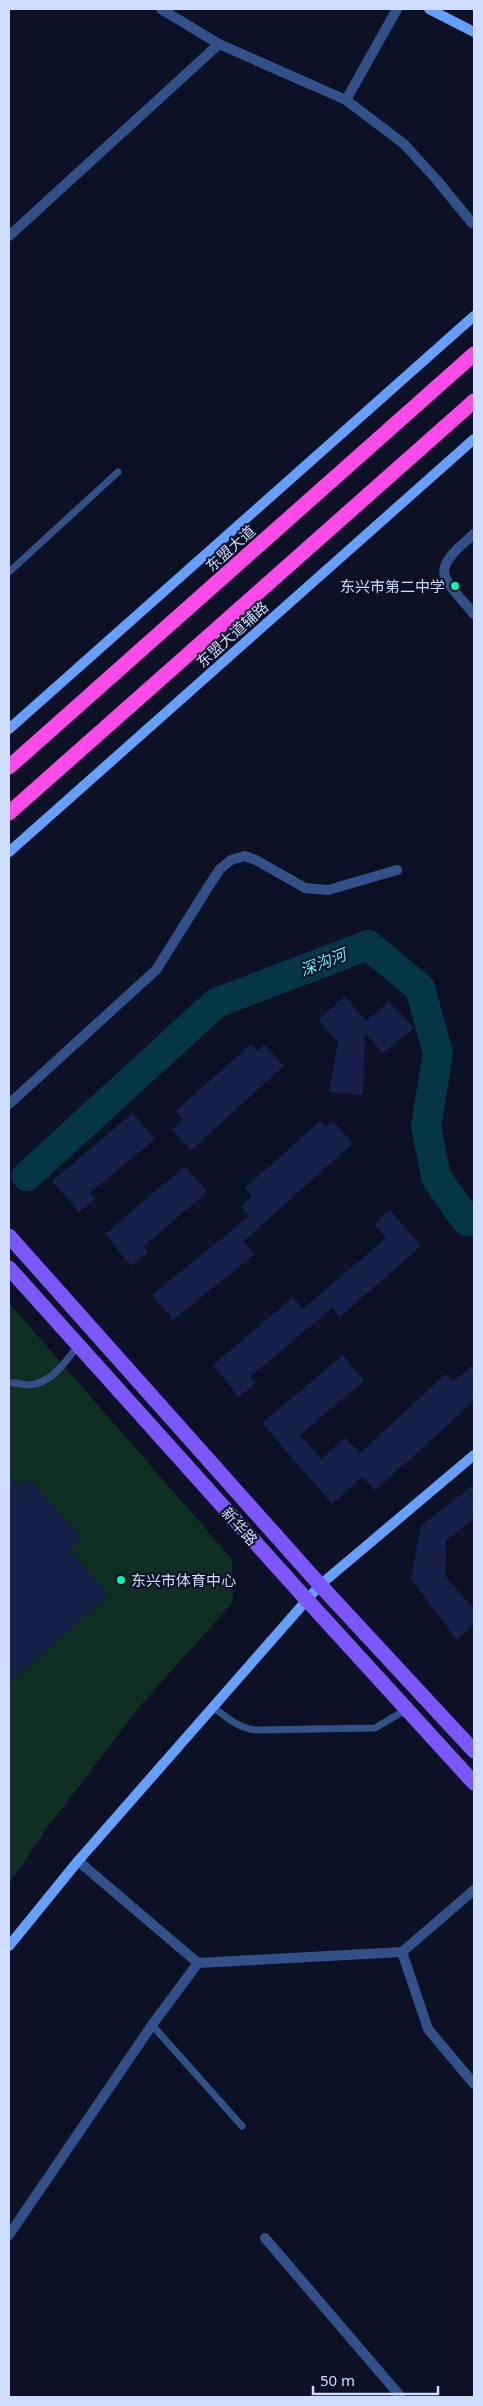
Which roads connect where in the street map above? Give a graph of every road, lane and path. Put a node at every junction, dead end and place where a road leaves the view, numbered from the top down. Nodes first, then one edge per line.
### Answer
1 (161, 9) edge
2 (397, 9) edge
3 (429, 9) edge
4 (474, 32) edge
5 (219, 44) junction
6 (346, 100) junction
7 (472, 223) dead end
8 (9, 236) edge
9 (474, 316) edge
10 (474, 354) edge
11 (474, 401) edge
12 (474, 439) edge
13 (118, 472) dead end
14 (474, 534) edge
15 (9, 572) edge
16 (474, 614) edge
17 (9, 728) edge
18 (9, 767) edge
19 (9, 813) edge
20 (9, 852) edge
21 (397, 870) dead end
22 (9, 1104) edge
23 (9, 1236) edge
24 (9, 1268) edge
25 (78, 1346) junction
26 (9, 1383) edge
27 (474, 1456) edge
28 (320, 1585) junction
29 (306, 1600) junction
30 (212, 1706) junction
31 (407, 1709) junction
32 (474, 1751) edge
33 (474, 1783) edge
34 (78, 1861) junction
35 (474, 1890) edge
36 (9, 1946) edge
37 (402, 1952) junction
38 (198, 1963) junction
39 (152, 2025) junction
40 (474, 2084) edge
41 (242, 2126) dead end
42 (9, 2235) edge
43 (266, 2238) dead end
44 (401, 2397) edge

1 - 5 street
2 - 6 street
3 - 4 street
5 - 6 street
5 - 8 street
6 - 7 street
9 - 17 street
10 - 18 highway, 东盟大道
11 - 19 highway
12 - 20 street, 东盟大道辅路
13 - 15 lane
14 - 16 street
21 - 22 street
23 - 28 main road, 新华路
24 - 25 main road, 新华路
25 - 26 lane
25 - 29 main road, 新华路
27 - 28 street
28 - 29 street
28 - 32 main road, 新华路
29 - 30 street
29 - 31 main road, 新华路
30 - 31 lane
30 - 34 street
31 - 33 main road, 新华路
34 - 36 street
34 - 38 street
35 - 37 street
37 - 38 street
37 - 40 street
38 - 39 street
39 - 41 lane
39 - 42 street
43 - 44 street

